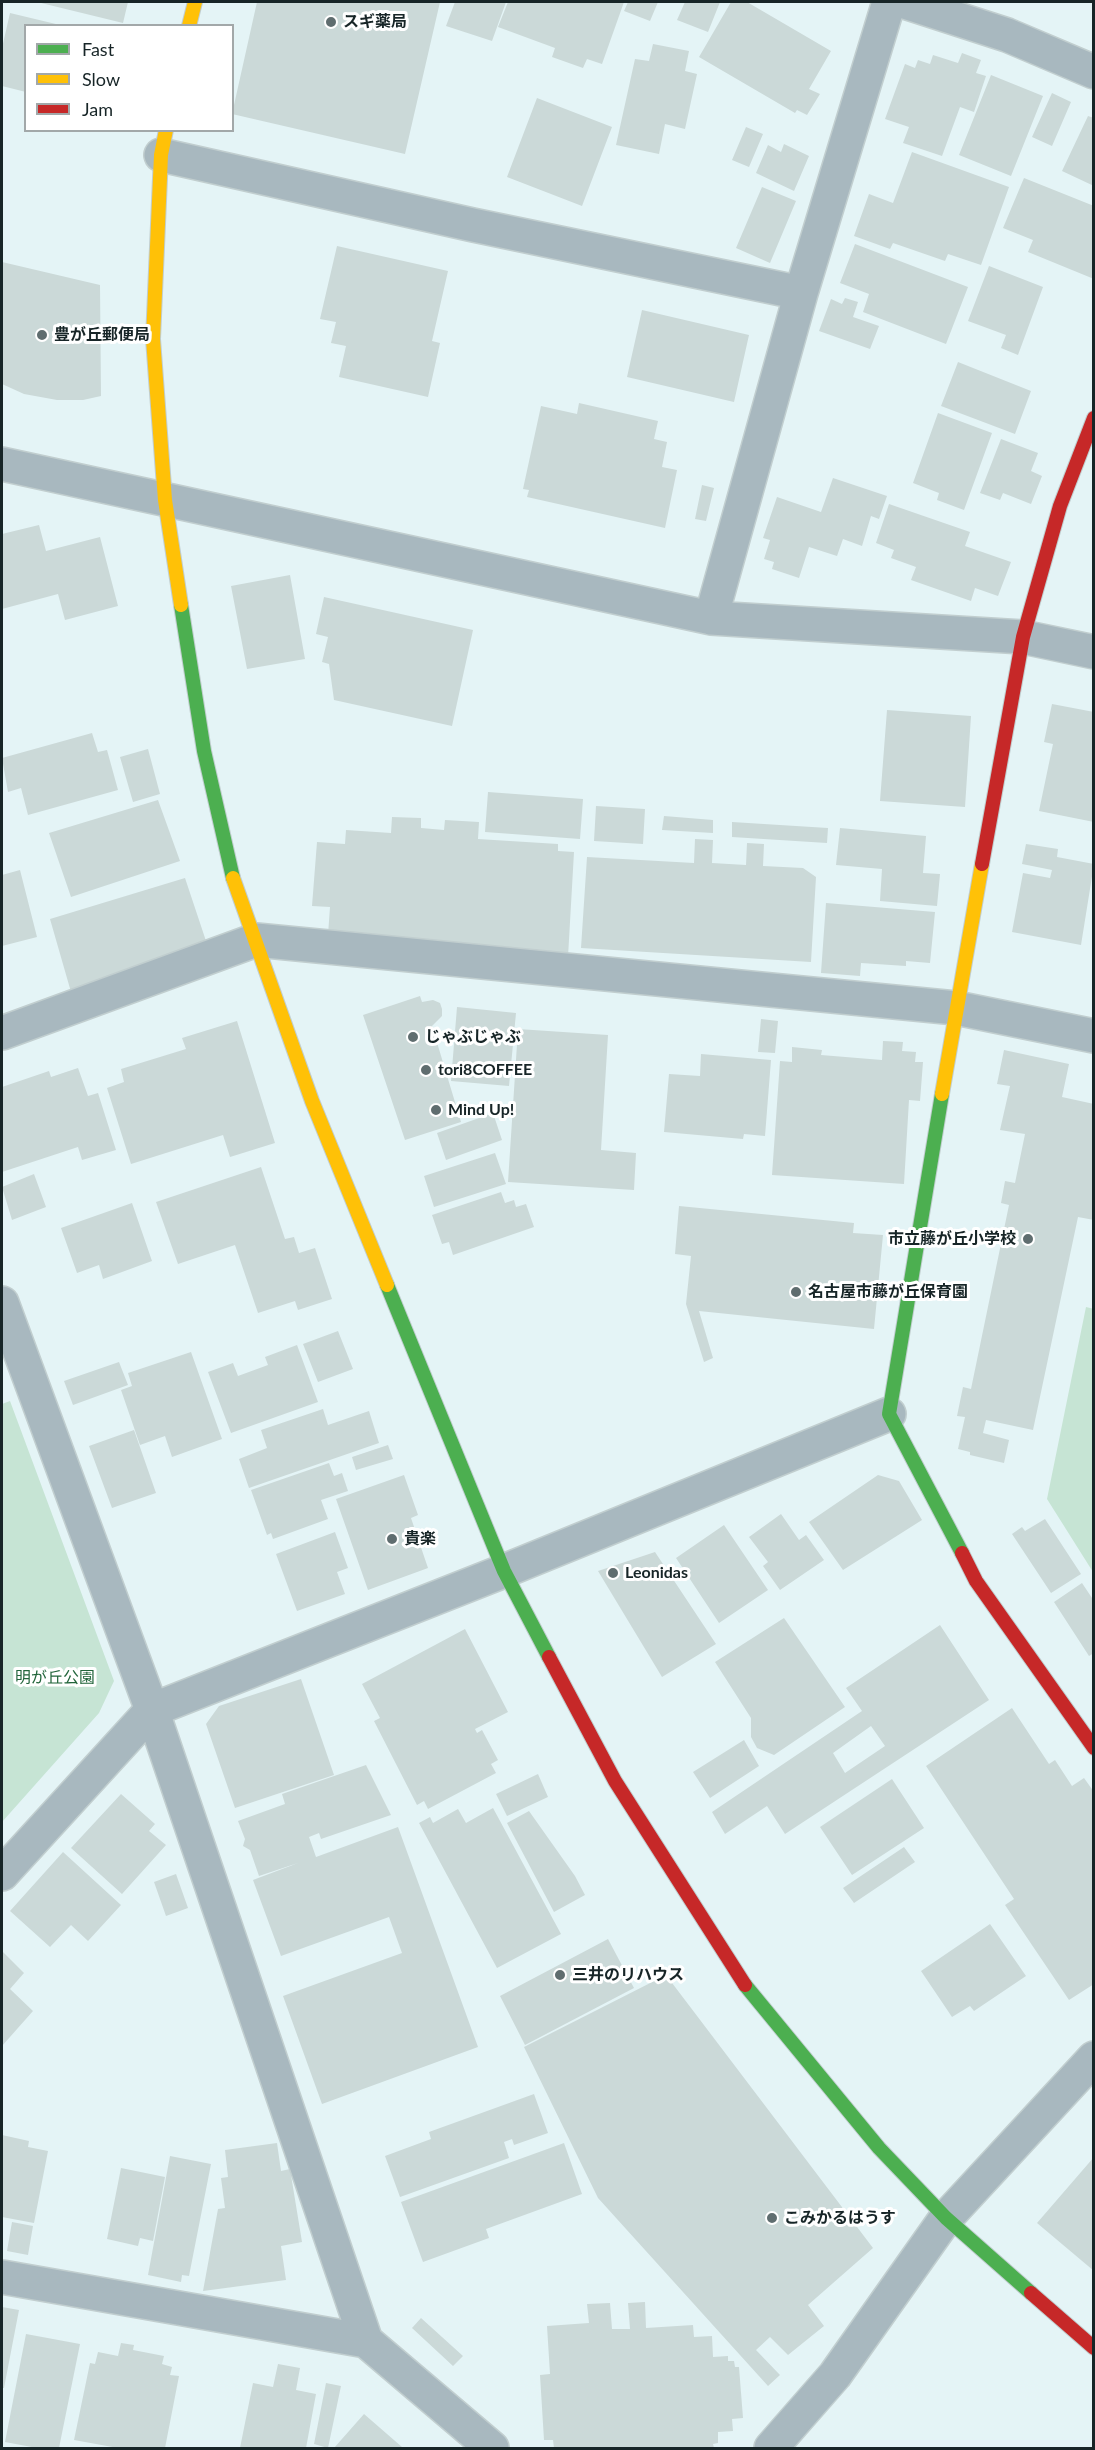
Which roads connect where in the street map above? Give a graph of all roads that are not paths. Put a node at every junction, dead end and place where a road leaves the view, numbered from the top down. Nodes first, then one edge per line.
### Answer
1 (195, 2) edge
2 (889, 2) edge
3 (904, 2) edge
4 (190, 24) edge
5 (1094, 72) edge
6 (164, 143) edge
7 (801, 293) junction
8 (1094, 418) edge
9 (2, 464) edge
10 (165, 500) junction
11 (711, 618) junction
12 (1023, 637) junction
13 (1094, 652) edge
14 (256, 940) junction
15 (956, 1008) junction
16 (2, 1033) edge
17 (1094, 1036) edge
18 (2, 1303) edge
19 (889, 1414) junction
20 (504, 1571) junction
21 (152, 1710) junction
22 (1094, 1748) edge
23 (2, 1874) edge
24 (1094, 2058) edge
25 (946, 2218) junction
26 (2, 2277) edge
27 (366, 2341) junction
28 (1094, 2348) edge
29 (492, 2448) edge
30 (771, 2448) edge

1 - 4 street
2 - 7 street
3 - 5 street
6 - 7 street
6 - 10 street
7 - 11 street
8 - 12 street
9 - 10 street
10 - 11 street
10 - 14 street
11 - 12 street
12 - 13 street
12 - 15 street
14 - 15 street
14 - 16 street
14 - 20 street
15 - 17 street
15 - 19 street
18 - 21 street
19 - 20 street
19 - 22 street
20 - 21 street
20 - 25 street
21 - 23 street
21 - 27 street
24 - 25 street
25 - 28 street
25 - 30 street
26 - 27 street
27 - 29 street

